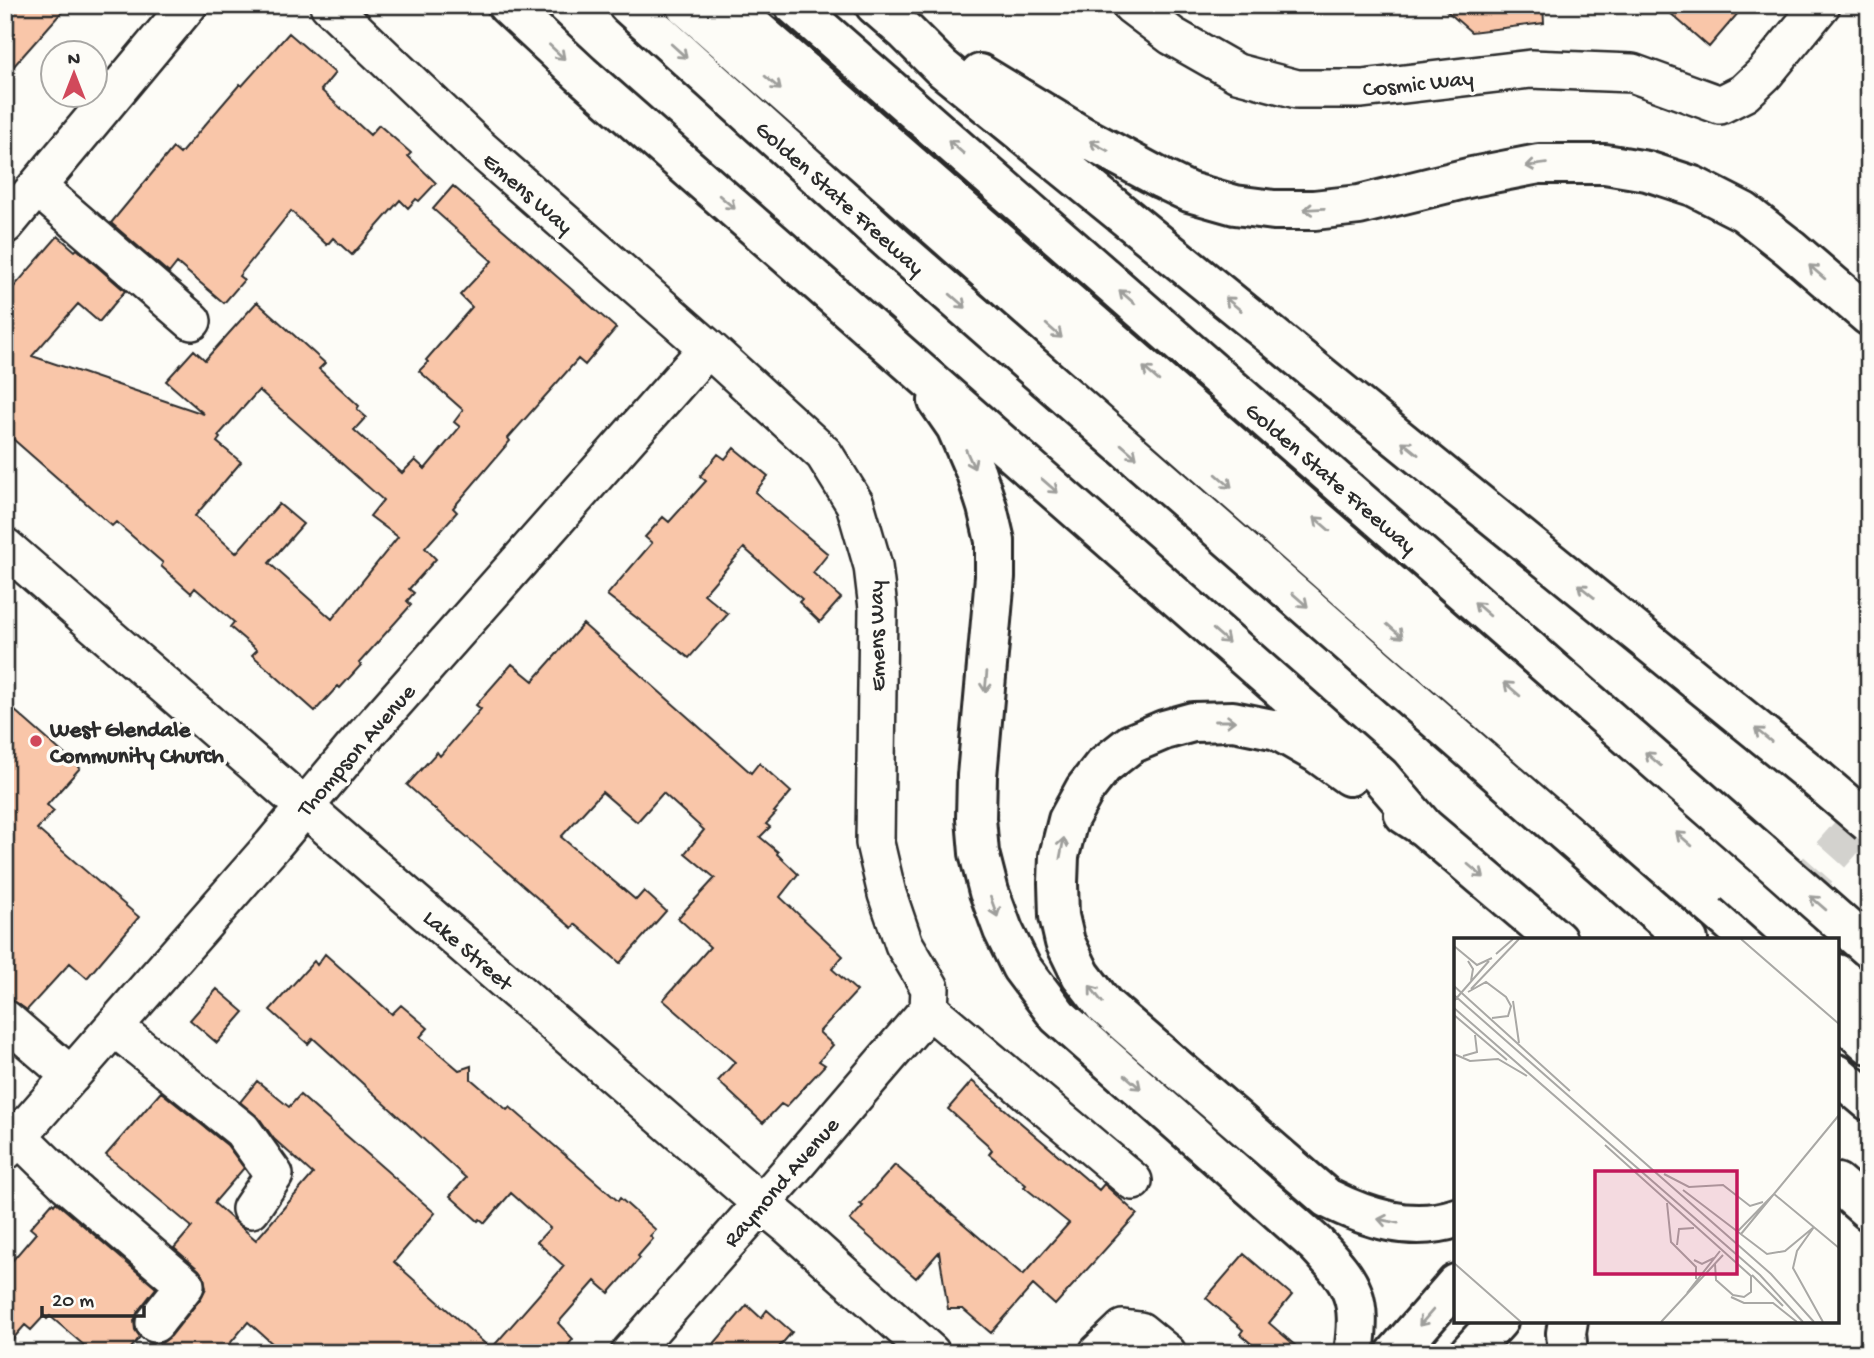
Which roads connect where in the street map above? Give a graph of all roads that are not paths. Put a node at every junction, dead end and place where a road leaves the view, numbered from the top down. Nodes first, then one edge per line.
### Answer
1 (188, 5) edge
2 (329, 5) edge
3 (507, 5) edge
4 (628, 5) edge
5 (685, 5) edge
6 (728, 5) edge
7 (794, 5) edge
8 (875, 5) edge
9 (1131, 5) edge
10 (1821, 5) edge
11 (906, 33) junction
12 (37, 187) junction
13 (5, 225) edge
14 (1869, 316) edge
15 (192, 321) dead end
16 (888, 344) junction
17 (708, 348) junction
18 (5, 547) edge
19 (305, 807) junction
20 (1869, 823) edge
21 (1424, 827) junction
22 (1725, 895) junction
23 (1555, 938) edge
24 (1687, 938) edge
25 (1750, 938) edge
26 (1795, 938) edge
27 (1869, 948) edge
28 (1850, 996) edge
29 (929, 1009) junction
30 (5, 1019) edge
31 (114, 1027) junction
32 (1869, 1044) edge
33 (71, 1076) junction
34 (1839, 1076) edge
35 (1869, 1101) edge
36 (12, 1144) edge
37 (1133, 1181) dead end
38 (1839, 1185) edge
39 (761, 1203) junction
40 (251, 1209) dead end
41 (1869, 1211) edge
42 (1454, 1218) edge
43 (1454, 1286) edge
44 (155, 1323) dead end
45 (1496, 1323) edge
46 (1568, 1323) edge
47 (630, 1353) edge
48 (931, 1353) edge
49 (1098, 1353) edge
50 (1167, 1353) edge
51 (1354, 1353) edge
52 (1396, 1353) edge
53 (1469, 1353) edge
54 (1568, 1353) edge

1 - 12 street
2 - 17 street, Emens Way
3 -> 16 main road
4 -> 24 main road, Golden State Freeway
5 -> 22 main road
22 -> 6 main road
27 -> 7 main road, Golden State Freeway, bridge
8 - 11 main road
9 - 10 street, Cosmic Way
14 -> 11 main road
20 -> 11 main road, bridge
12 - 13 street
12 - 15 street
16 -> 21 main road
16 -> 51 main road
17 - 19 street, Thompson Avenue
17 - 29 street, Emens Way
18 - 19 street, Lake Street
19 - 31 street, Thompson Avenue
19 - 39 street, Lake Street
21 -> 23 main road
42 -> 21 main road
22 - 25 main road
22 - 26 main road, bridge
28 - 32 main road
29 - 37 street
29 - 39 street, Raymond Avenue
30 - 33 street
31 - 33 street, Thompson Avenue
31 - 40 street
33 - 36 street, Thompson Avenue
34 - 35 main road
36 - 44 street
38 - 41 main road
39 - 47 street, Raymond Avenue
39 - 48 street, Lake Street
43 -> 52 main road
45 - 53 main road
46 - 54 main road
49 - 50 street

